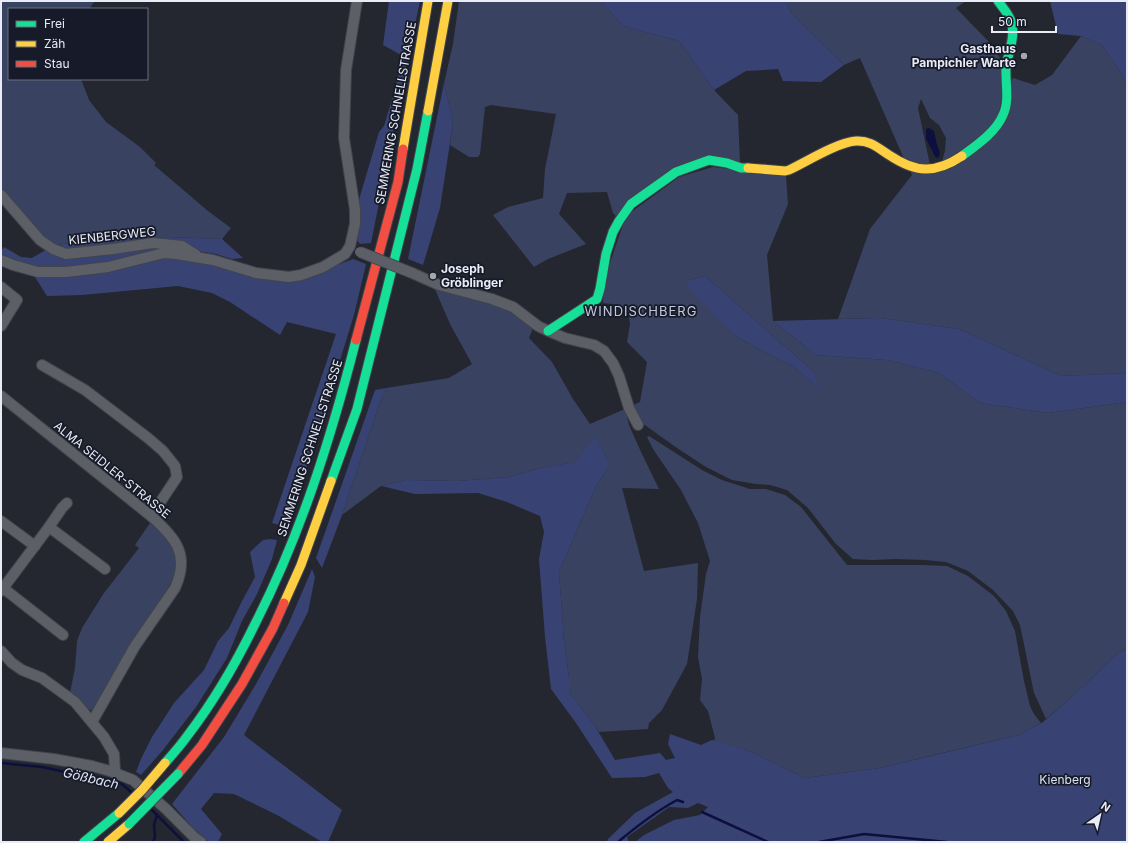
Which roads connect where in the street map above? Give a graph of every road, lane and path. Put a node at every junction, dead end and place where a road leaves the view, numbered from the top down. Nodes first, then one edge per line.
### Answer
1 (357, 1) edge
2 (428, 1) edge
3 (448, 1) edge
4 (998, 1) edge
5 (1, 194) edge
6 (347, 251) junction
7 (199, 258) junction
8 (1, 260) edge
9 (1, 287) edge
10 (1, 326) edge
11 (548, 331) junction
12 (42, 365) dead end
13 (1, 396) edge
14 (638, 425) dead end
15 (67, 503) dead end
16 (151, 516) junction
17 (1, 521) edge
18 (49, 527) junction
19 (35, 546) junction
20 (105, 569) dead end
21 (2, 589) edge
22 (63, 635) dead end
23 (1, 651) edge
24 (92, 722) junction
25 (1, 753) edge
26 (114, 772) junction
27 (84, 842) edge
28 (108, 842) edge
29 (201, 842) edge

1 - 6 street
2 - 27 main road, SEMMERING SCHNELLSTRASSE, bridge
3 - 28 main road, bridge
4 - 11 main road
5 - 7 street, KIENBERGWEG
6 - 7 street, KIENBERGWEG
6 - 11 street, bridge
7 - 8 street, KIENBERGWEG
9 - 10 street
11 - 14 street
12 - 16 street
13 - 16 street, ALMA SEIDLER-STRASSE
15 - 18 street
16 - 24 street, ALMA SEIDLER-STRASSE
17 - 19 street
18 - 19 street
18 - 20 street
19 - 21 street
21 - 22 street
23 - 24 street
24 - 26 street
25 - 26 street
26 - 29 street

